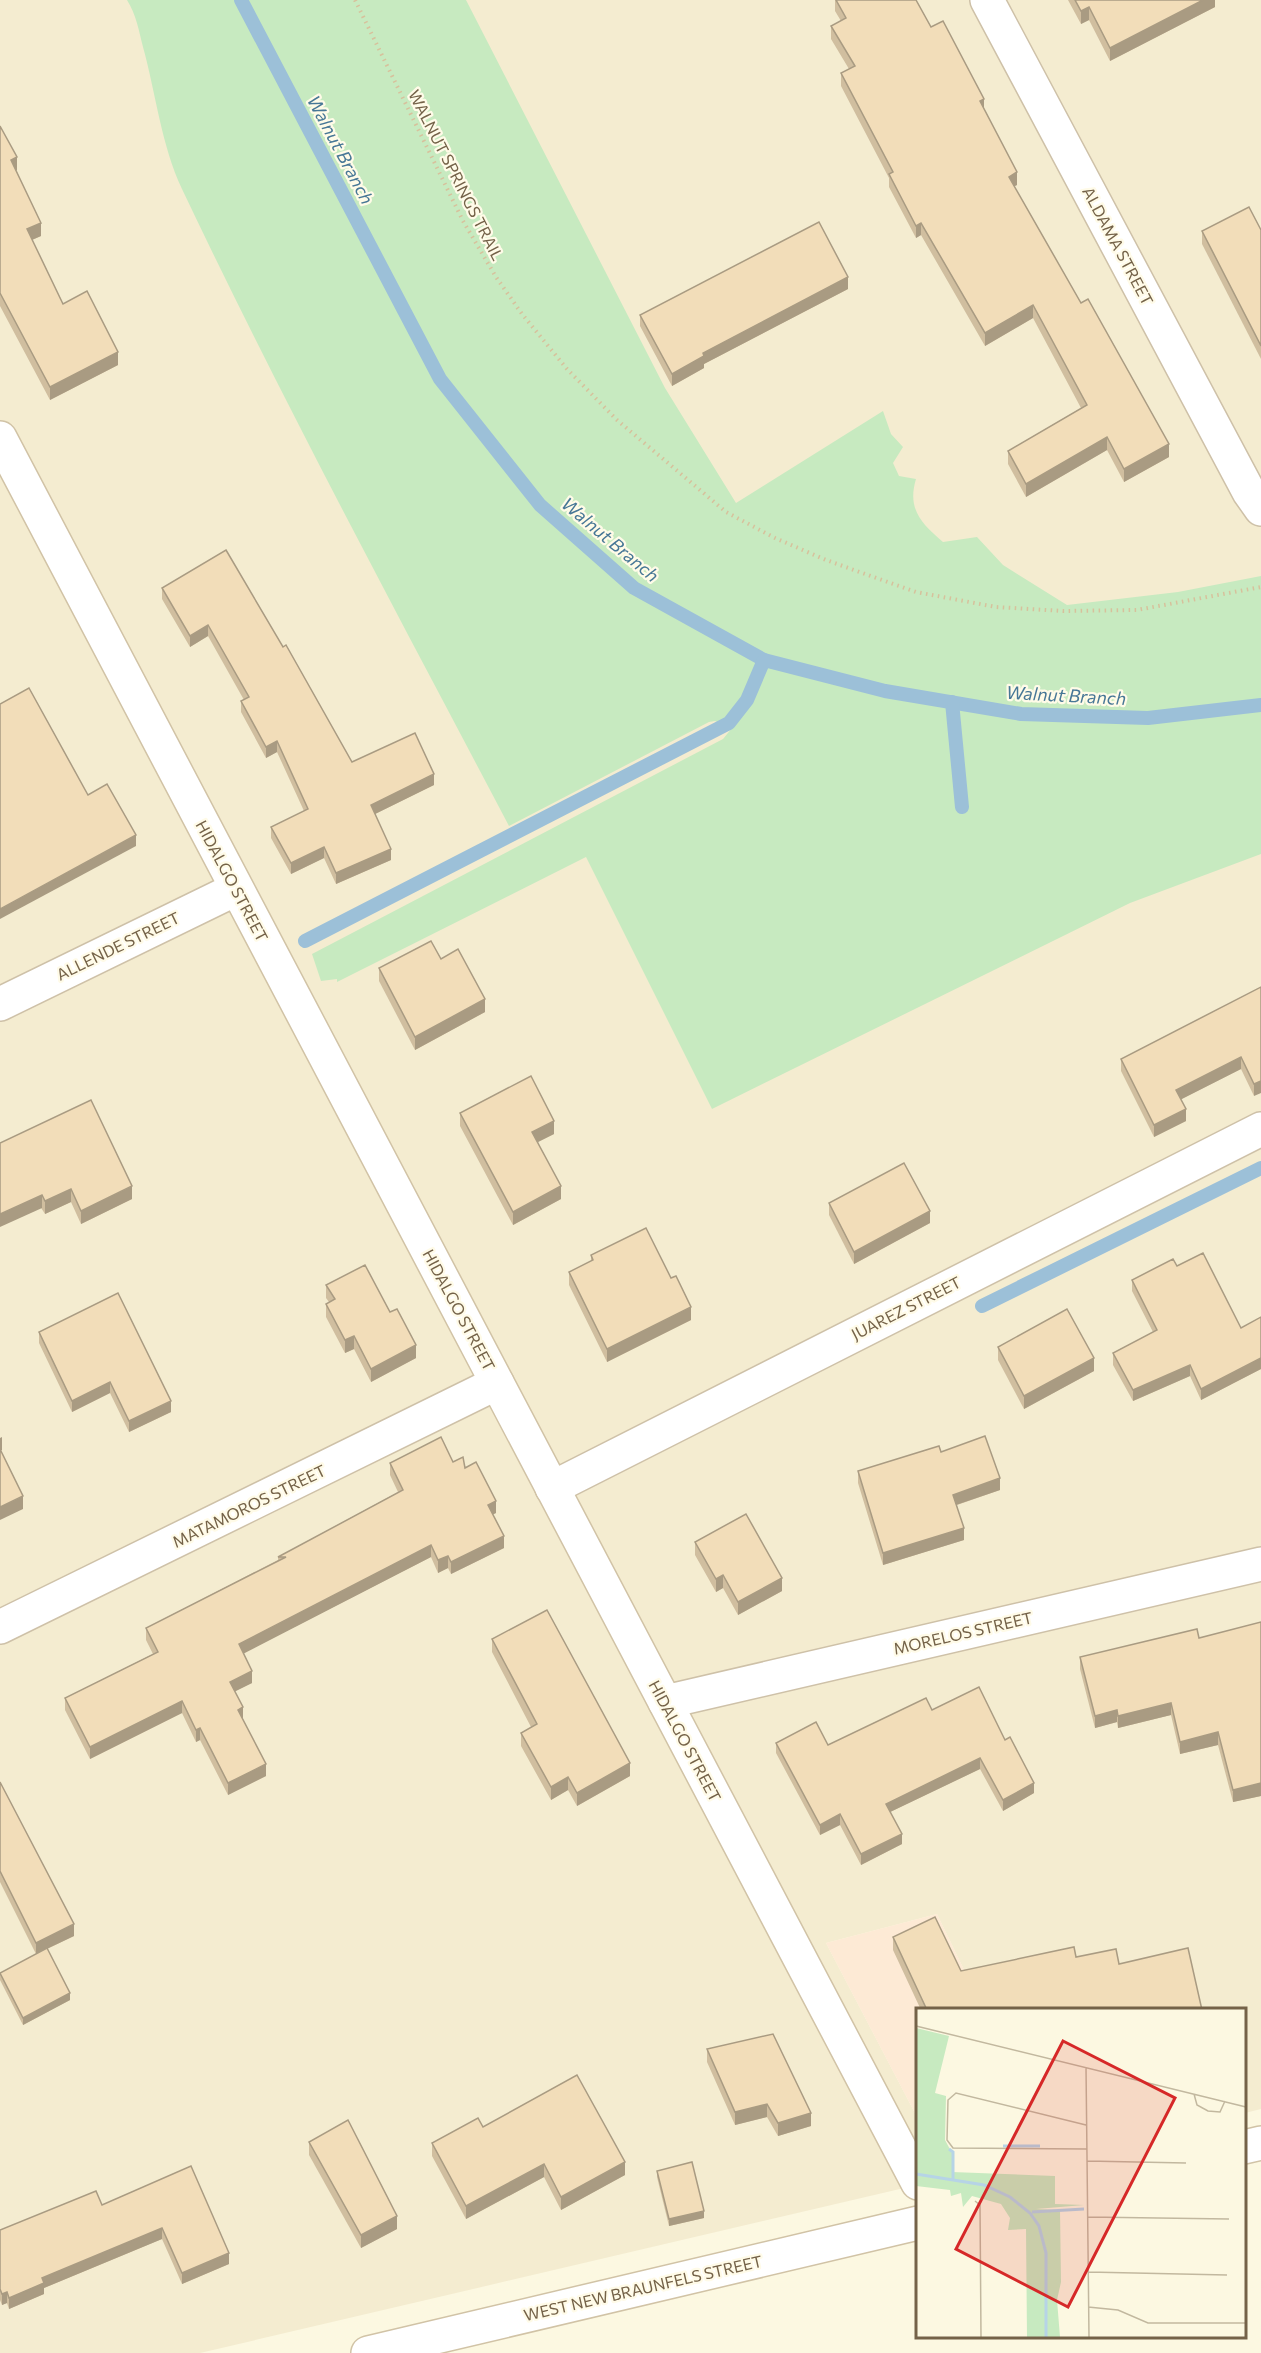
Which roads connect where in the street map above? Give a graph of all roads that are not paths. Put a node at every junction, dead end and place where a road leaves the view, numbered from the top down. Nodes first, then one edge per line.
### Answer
1 (987, 0) edge
2 (0, 438) edge
3 (1255, 501) edge
4 (236, 889) junction
5 (0, 1004) edge
6 (1261, 1129) edge
7 (497, 1383) junction
8 (552, 1488) junction
9 (1261, 1564) edge
10 (0, 1627) edge
11 (665, 1702) junction
12 (1261, 2143) edge
13 (1246, 2146) edge
14 (916, 2179) edge
15 (916, 2223) edge
16 (368, 2353) edge

1 - 3 street, ALDAMA STREET
2 - 4 street, HIDALGO STREET
4 - 5 street, ALLENDE STREET
4 - 7 street, HIDALGO STREET
6 - 8 street, JUAREZ STREET
7 - 8 street, HIDALGO STREET
7 - 10 street, MATAMOROS STREET
8 - 11 street, HIDALGO STREET
9 - 11 street, MORELOS STREET
11 - 14 street, HIDALGO STREET
12 - 13 street
15 - 16 street, WEST NEW BRAUNFELS STREET

